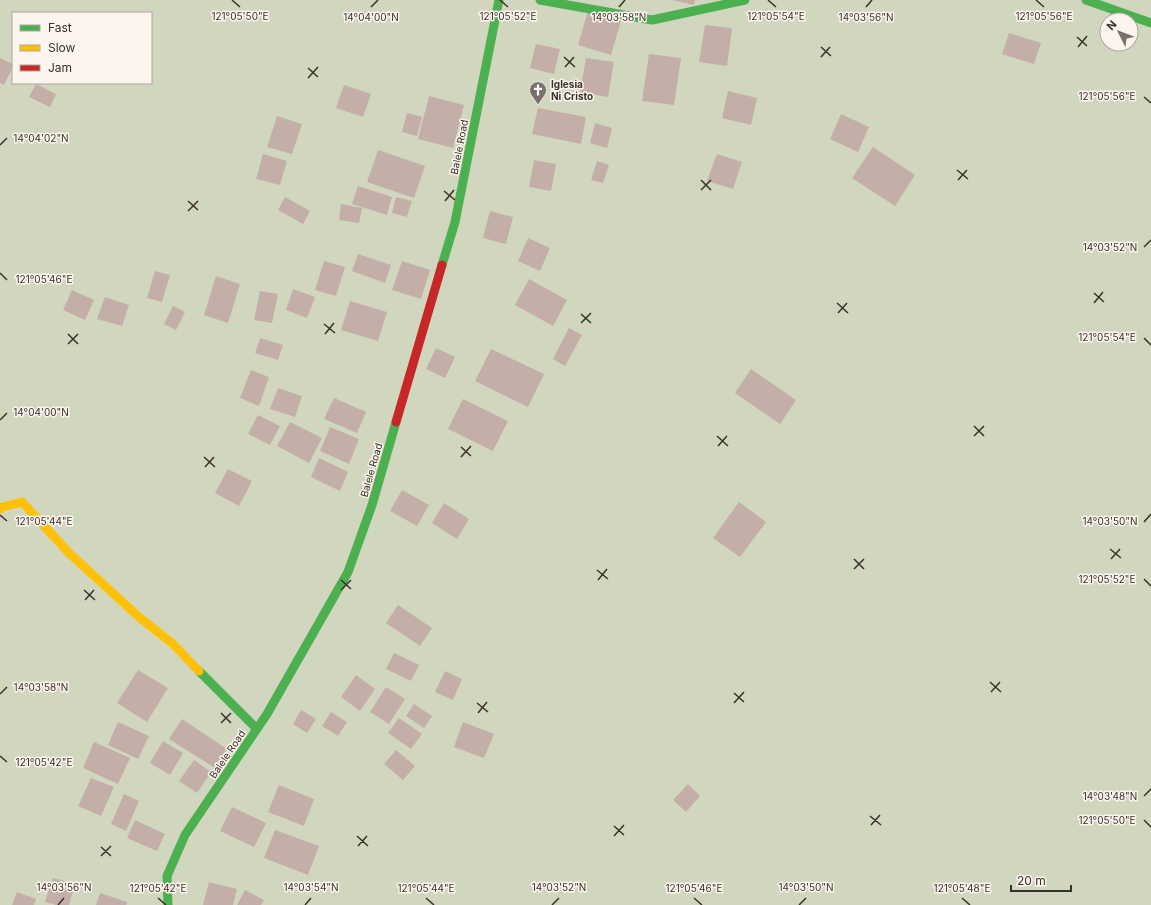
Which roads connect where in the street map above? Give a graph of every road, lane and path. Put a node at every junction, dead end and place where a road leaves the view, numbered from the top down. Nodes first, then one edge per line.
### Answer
1 (499, 0) edge
2 (540, 0) edge
3 (745, 0) edge
4 (1086, 0) edge
5 (1151, 23) edge
6 (0, 509) edge
7 (257, 729) junction
8 (168, 905) edge

1 - 7 street, Balele Road
2 - 3 street
4 - 5 street
6 - 7 street
7 - 8 street, Balele Road

